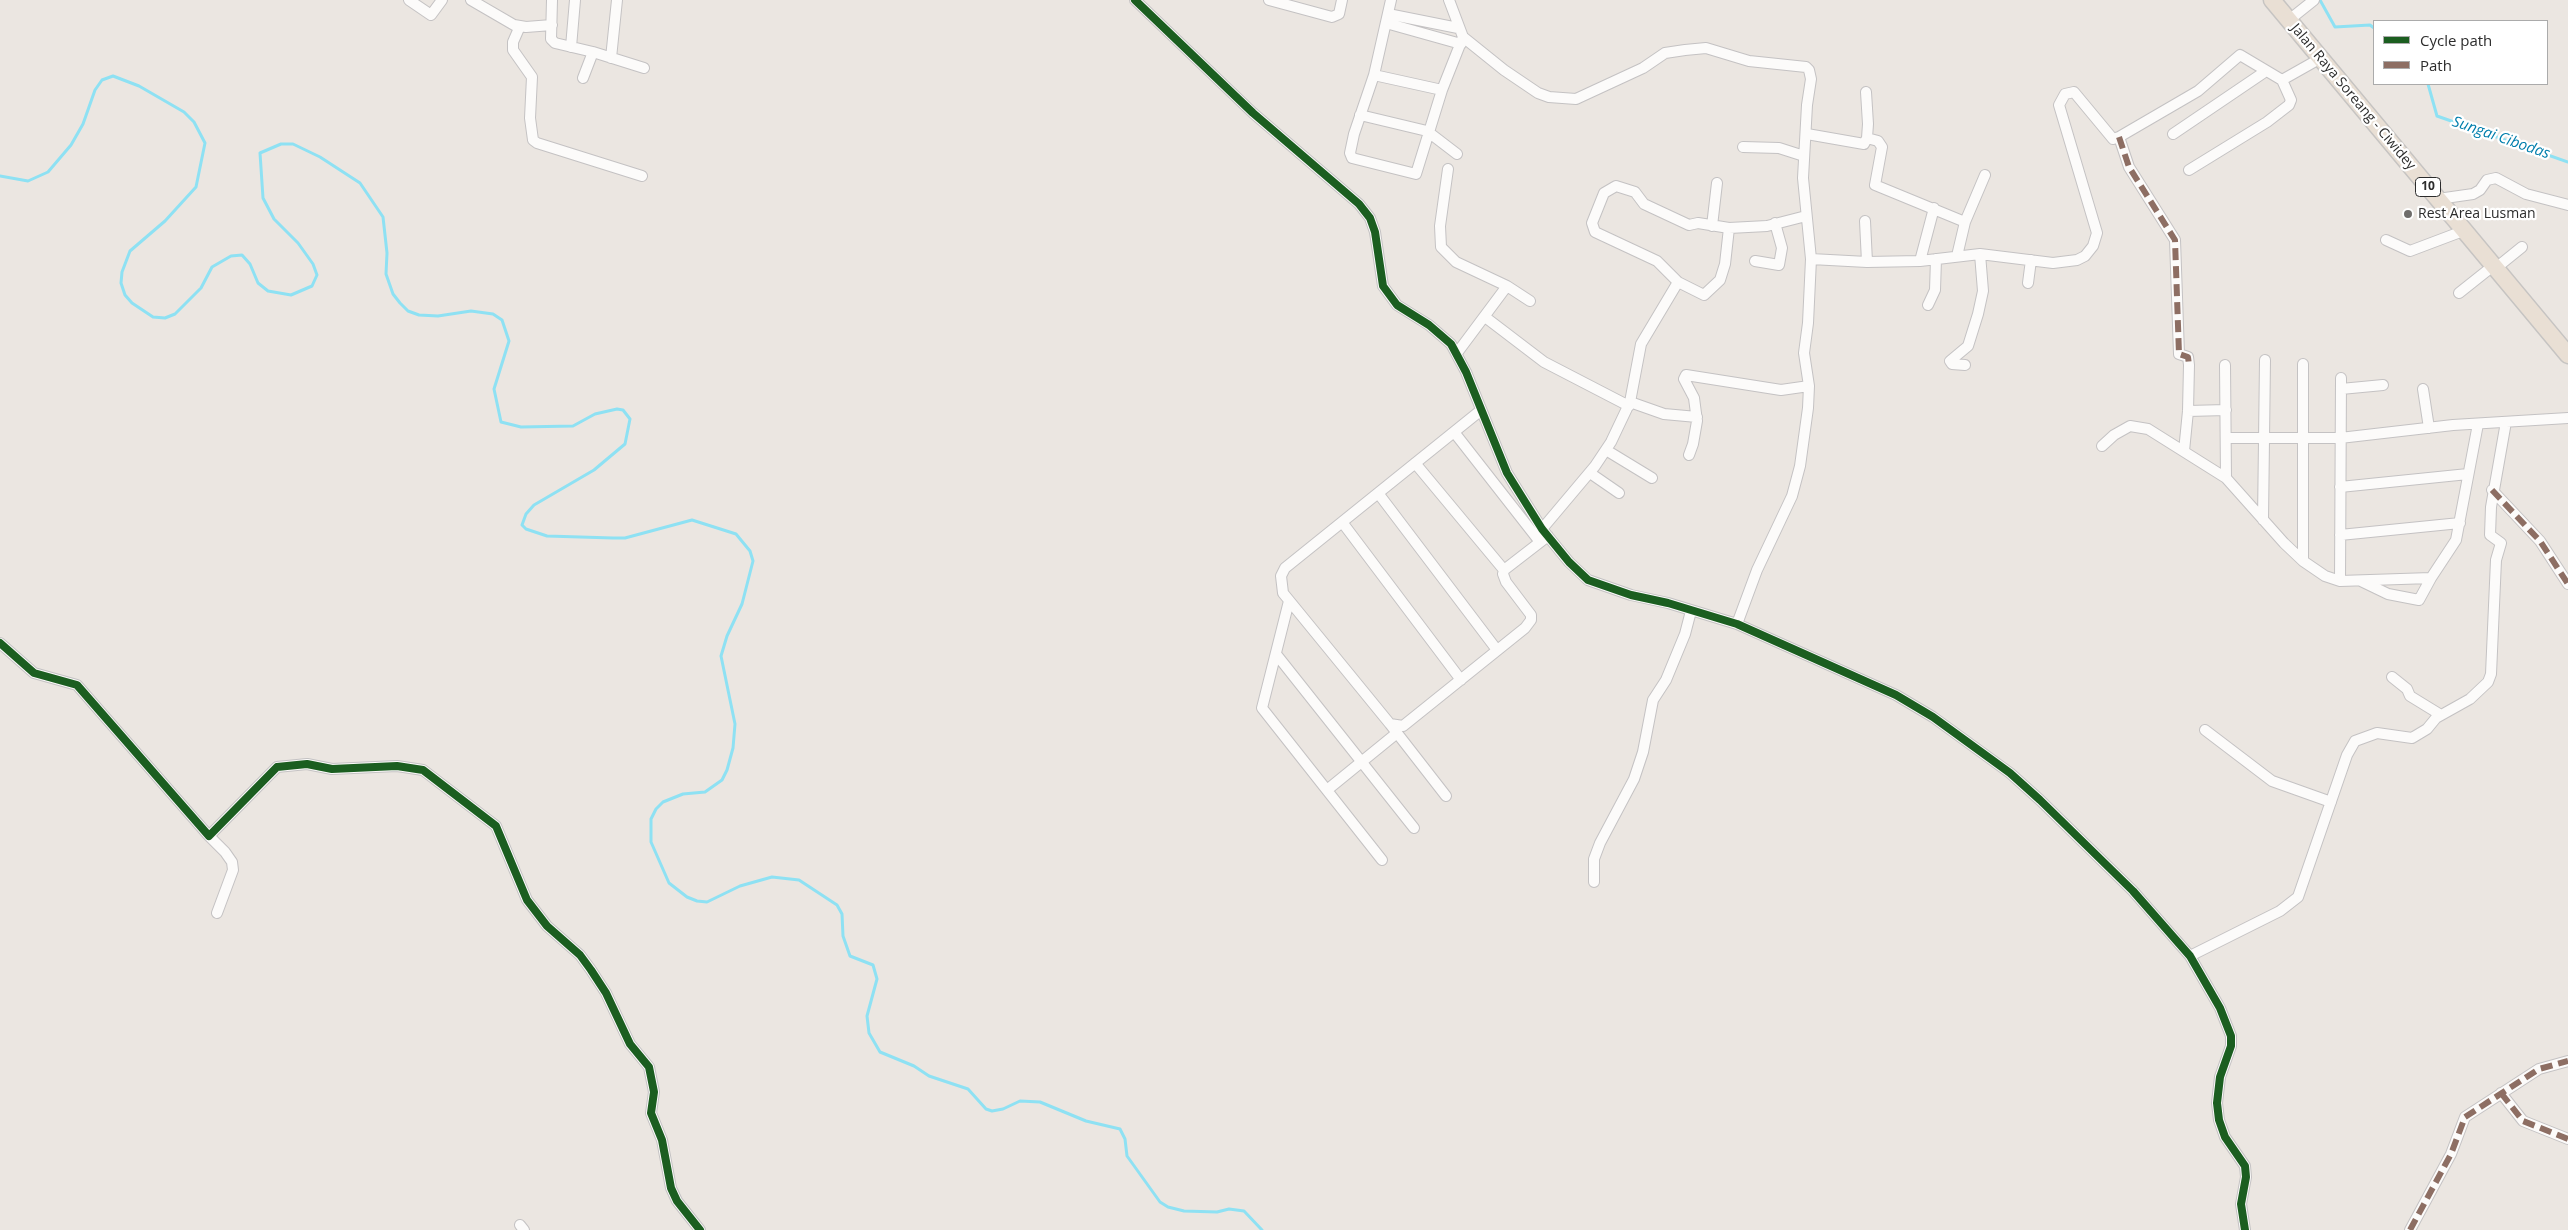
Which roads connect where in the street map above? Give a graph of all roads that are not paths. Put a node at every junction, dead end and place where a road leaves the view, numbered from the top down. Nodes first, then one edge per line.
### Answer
1 (410, 0) edge
2 (442, 0) edge
3 (471, 0) edge
4 (552, 0) edge
5 (575, 0) edge
6 (617, 0) edge
7 (1269, 0) edge
8 (1342, 0) edge
9 (1391, 0) edge
10 (1449, 0) edge
11 (2272, 0) edge
12 (1143, 2) edge
13 (2310, 3) edge
14 (1290, 4) edge
15 (1387, 19) junction
16 (2289, 20) junction
17 (552, 25) junction
18 (520, 26) junction
19 (1461, 36) junction
20 (571, 47) junction
21 (593, 52) junction
22 (611, 58) junction
23 (2321, 58) junction
24 (644, 68) dead end
25 (2266, 71) junction
26 (1374, 75) junction
27 (584, 78) dead end
28 (2282, 80) junction
29 (1442, 90) junction
30 (1866, 92) dead end
31 (1360, 115) junction
32 (1428, 131) junction
33 (1807, 134) junction
34 (2173, 134) dead end
35 (2119, 137) junction
36 (1867, 138) junction
37 (1743, 147) dead end
38 (1457, 154) dead end
39 (1804, 156) junction
40 (1448, 169) dead end
41 (2189, 170) dead end
42 (1985, 175) dead end
43 (642, 176) dead end
44 (1717, 183) dead end
45 (2438, 199) junction
46 (2568, 205) edge
47 (1934, 208) junction
48 (1806, 216) junction
49 (1865, 221) dead end
50 (1965, 222) junction
51 (1775, 223) junction
52 (1712, 226) junction
53 (1729, 228) junction
54 (2463, 231) junction
55 (2386, 240) dead end
56 (2522, 247) dead end
57 (1980, 254) junction
58 (1957, 256) junction
59 (1811, 259) junction
60 (1936, 259) junction
61 (2031, 260) junction
62 (1755, 261) dead end
63 (1920, 261) junction
64 (1867, 262) junction
65 (2494, 267) junction
66 (1678, 282) junction
67 (2028, 283) dead end
68 (1507, 286) junction
69 (2459, 292) dead end
70 (1530, 301) dead end
71 (1928, 305) dead end
72 (1485, 317) junction
73 (1457, 353) junction
74 (2568, 355) edge
75 (2265, 360) dead end
76 (2303, 364) dead end
77 (1965, 365) dead end
78 (2225, 365) dead end
79 (2383, 385) dead end
80 (1809, 386) junction
81 (2423, 389) dead end
82 (1629, 404) junction
83 (2226, 410) junction
84 (1480, 411) junction
85 (2188, 411) junction
86 (1697, 417) junction
87 (2568, 418) edge
88 (2506, 422) junction
89 (2478, 424) junction
90 (2429, 428) junction
91 (1454, 432) junction
92 (2263, 437) junction
93 (2227, 438) junction
94 (2304, 438) junction
95 (2340, 438) junction
96 (2102, 446) dead end
97 (1606, 450) junction
98 (2184, 451) junction
99 (1689, 455) dead end
100 (1415, 463) junction
101 (1590, 473) junction
102 (2468, 474) junction
103 (1652, 478) dead end
104 (2226, 478) junction
105 (2340, 487) junction
106 (2492, 490) junction
107 (1378, 493) junction
108 (1619, 493) dead end
109 (2263, 520) junction
110 (1342, 522) junction
111 (2460, 523) junction
112 (2340, 534) junction
113 (1544, 536) junction
114 (2303, 561) junction
115 (1504, 570) junction
116 (2431, 578) junction
117 (2359, 580) junction
118 (2340, 581) junction
119 (2568, 584) edge
120 (1289, 601) junction
121 (1691, 611) junction
122 (1736, 624) junction
123 (0, 643) edge
124 (1498, 650) junction
125 (1276, 654) junction
126 (2392, 678) dead end
127 (1461, 680) junction
128 (2441, 715) junction
129 (1394, 729) junction
130 (2205, 730) dead end
131 (1362, 762) junction
132 (1327, 790) junction
133 (1446, 796) dead end
134 (2331, 802) junction
135 (1414, 828) dead end
136 (209, 836) junction
137 (1382, 860) dead end
138 (1594, 882) dead end
139 (217, 913) dead end
140 (2190, 956) junction
141 (2568, 1061) edge
142 (2501, 1093) junction
143 (2568, 1139) edge
144 (700, 1230) edge
145 (2245, 1230) edge
146 (2410, 1230) edge

1 - 2 street
3 - 18 street
4 - 17 street
5 - 20 street
6 - 22 street
7 - 14 street
8 - 14 street
9 - 15 street
10 - 19 street
11 - 16 highway, Jalan Raya Soreang - Ciwidey / 10
12 - 73 street
13 - 16 street
15 - 19 street
15 - 19 street
15 - 26 street
16 - 23 highway, Jalan Raya Soreang - Ciwidey / 10
17 - 18 street
17 - 20 street
18 - 43 street
19 - 29 street
19 - 33 street
20 - 21 street
21 - 22 street
21 - 27 street
22 - 24 street
23 - 28 street
23 - 45 highway, Jalan Raya Soreang - Ciwidey / 10
25 - 28 street
25 - 34 street
25 - 35 street
26 - 29 street
26 - 31 street
28 - 41 street
29 - 32 street
30 - 36 street
31 - 32 street
31 - 32 street
32 - 38 street
33 - 36 street
33 - 39 street
35 - 61 street
35 - 85 street
36 - 47 street
37 - 39 street
39 - 48 street
40 - 68 street
42 - 50 street
44 - 52 street
45 - 46 street
45 - 54 highway, Jalan Raya Soreang - Ciwidey / 10
47 - 50 street
47 - 63 street
48 - 51 street
48 - 59 street
49 - 64 street
50 - 58 street
51 - 53 street
51 - 62 street
52 - 53 street
52 - 66 street
53 - 66 street
54 - 55 street
54 - 65 highway, Jalan Raya Soreang - Ciwidey / 10
56 - 65 street
57 - 58 street
57 - 61 street
57 - 77 street
58 - 60 street
59 - 64 street
59 - 80 street
60 - 63 street
60 - 71 street
61 - 67 street
63 - 64 street
65 - 69 street
65 - 74 highway, Jalan Raya Soreang - Ciwidey / 10
66 - 82 street
68 - 70 street
68 - 72 street
72 - 73 street
72 - 82 street
73 - 84 street
75 - 92 street
76 - 94 street
78 - 83 street
79 - 95 street
80 - 86 street
80 - 122 street
81 - 90 street
82 - 86 street
82 - 97 street
83 - 85 street
83 - 93 street
84 - 91 street
84 - 113 street
85 - 98 street
86 - 99 street
87 - 88 street
88 - 89 street
88 - 106 street
89 - 90 street
89 - 102 street
90 - 95 street
91 - 100 street
91 - 113 street
92 - 93 street
92 - 94 street
92 - 109 street
93 - 104 street
94 - 95 street
94 - 114 street
95 - 105 street
96 - 98 street
97 - 101 street
97 - 103 street
98 - 104 street
100 - 107 street
100 - 115 street
101 - 108 street
101 - 113 street
102 - 105 street
102 - 111 street
104 - 109 street
105 - 112 street
106 - 119 street
106 - 128 street
107 - 110 street
107 - 124 street
109 - 114 street
110 - 120 street
110 - 127 street
111 - 112 street
111 - 116 street
112 - 118 street
113 - 115 street
113 - 121 street
114 - 118 street
115 - 124 street
116 - 117 street
116 - 117 street
117 - 118 street
120 - 125 street
120 - 129 street
121 - 122 street
121 - 138 street
122 - 140 street
123 - 136 street
124 - 127 street
125 - 131 street
125 - 132 street
126 - 128 street
127 - 129 street
128 - 134 street
129 - 131 street
129 - 133 street
130 - 134 street
131 - 132 street
131 - 135 street
132 - 137 street
134 - 140 street
136 - 139 street
136 - 144 street
140 - 145 street
141 - 142 street
142 - 143 street
142 - 146 street

